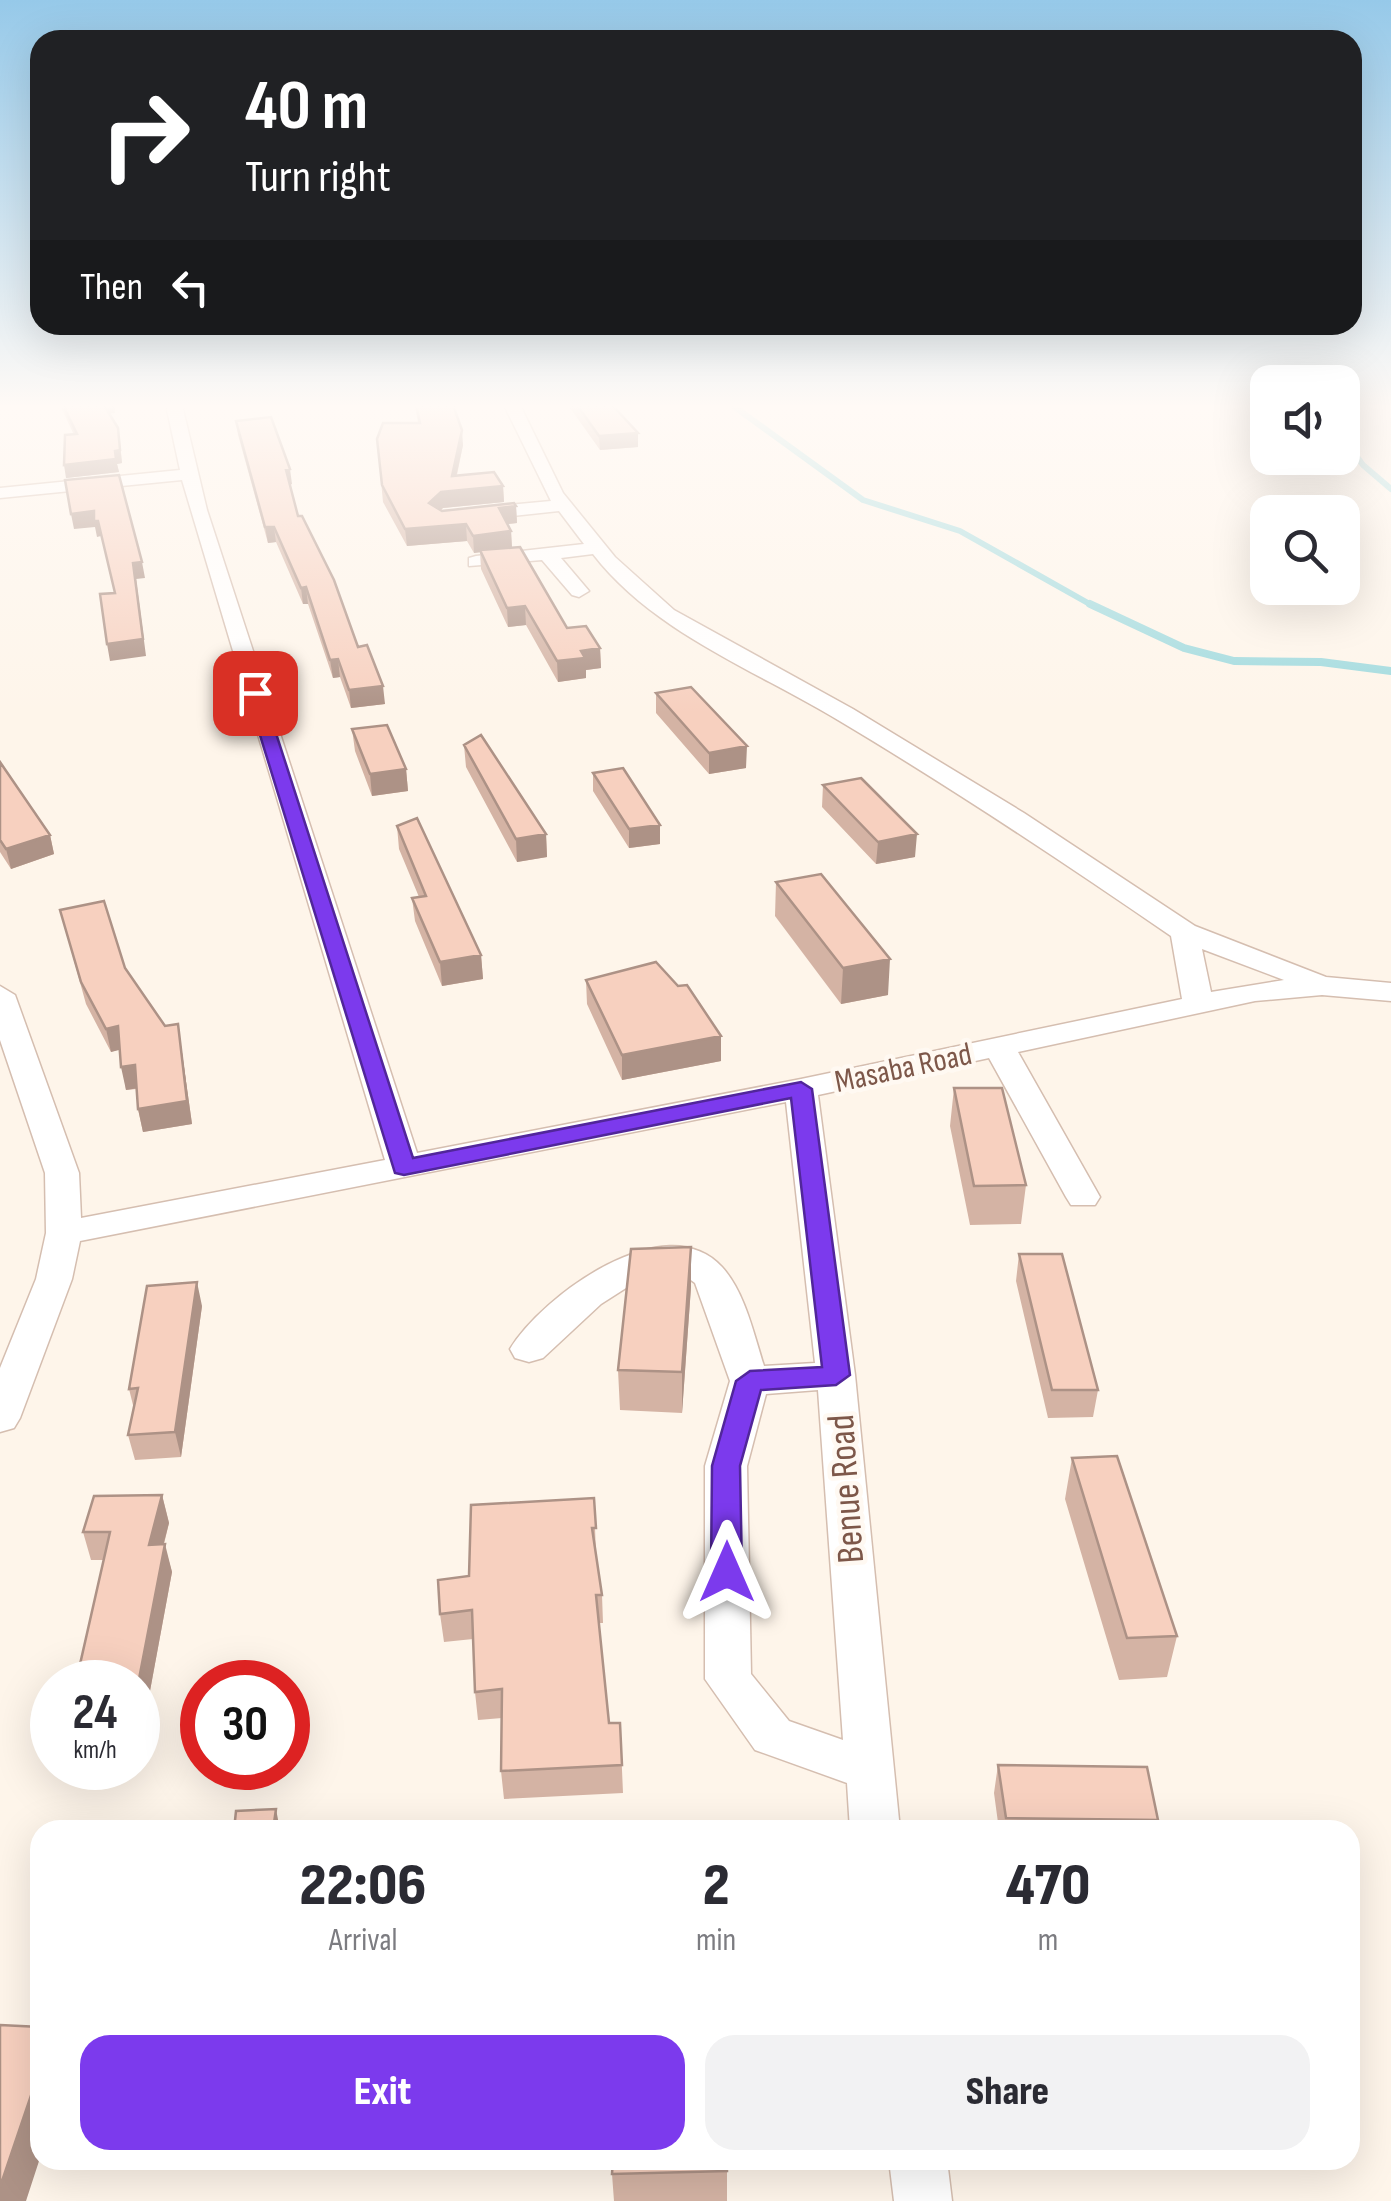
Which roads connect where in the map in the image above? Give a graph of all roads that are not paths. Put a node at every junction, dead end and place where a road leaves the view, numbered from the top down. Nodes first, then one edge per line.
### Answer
1 (199, 508) edge
2 (538, 508) edge
3 (566, 508) edge
4 (460, 516) edge
5 (597, 548) junction
6 (546, 554) junction
7 (476, 562) edge
8 (578, 591) dead end
9 (1185, 932) junction
10 (1234, 951) junction
11 (1322, 986) junction
12 (1255, 992) junction
13 (1391, 992) edge
14 (0, 994) edge
15 (1198, 1004) junction
16 (999, 1047) junction
17 (801, 1089) junction
18 (404, 1168) junction
19 (1084, 1197) dead end
20 (64, 1233) junction
21 (528, 1348) dead end
22 (836, 1375) junction
23 (750, 1381) junction
24 (0, 1418) edge
25 (867, 1769) junction
26 (874, 1820) edge
27 (919, 2170) edge
28 (923, 2201) edge

1 - 18 street
2 - 4 street
3 - 5 street
5 - 6 street
5 - 9 street
6 - 7 street
6 - 8 street
9 - 10 street
9 - 15 street
10 - 11 street
10 - 12 street
11 - 12 street, Masaba Road
11 - 13 street, Masaba Road
12 - 15 street, Masaba Road
14 - 20 street
15 - 16 street, Masaba Road
16 - 17 street, Masaba Road
16 - 19 street
17 - 18 street, Masaba Road
17 - 22 street, Benue Road
18 - 20 street, Masaba Road
20 - 24 street
21 - 23 street
22 - 23 street
22 - 25 street, Benue Road
23 - 25 street
25 - 26 street, Benue Road
27 - 28 street

